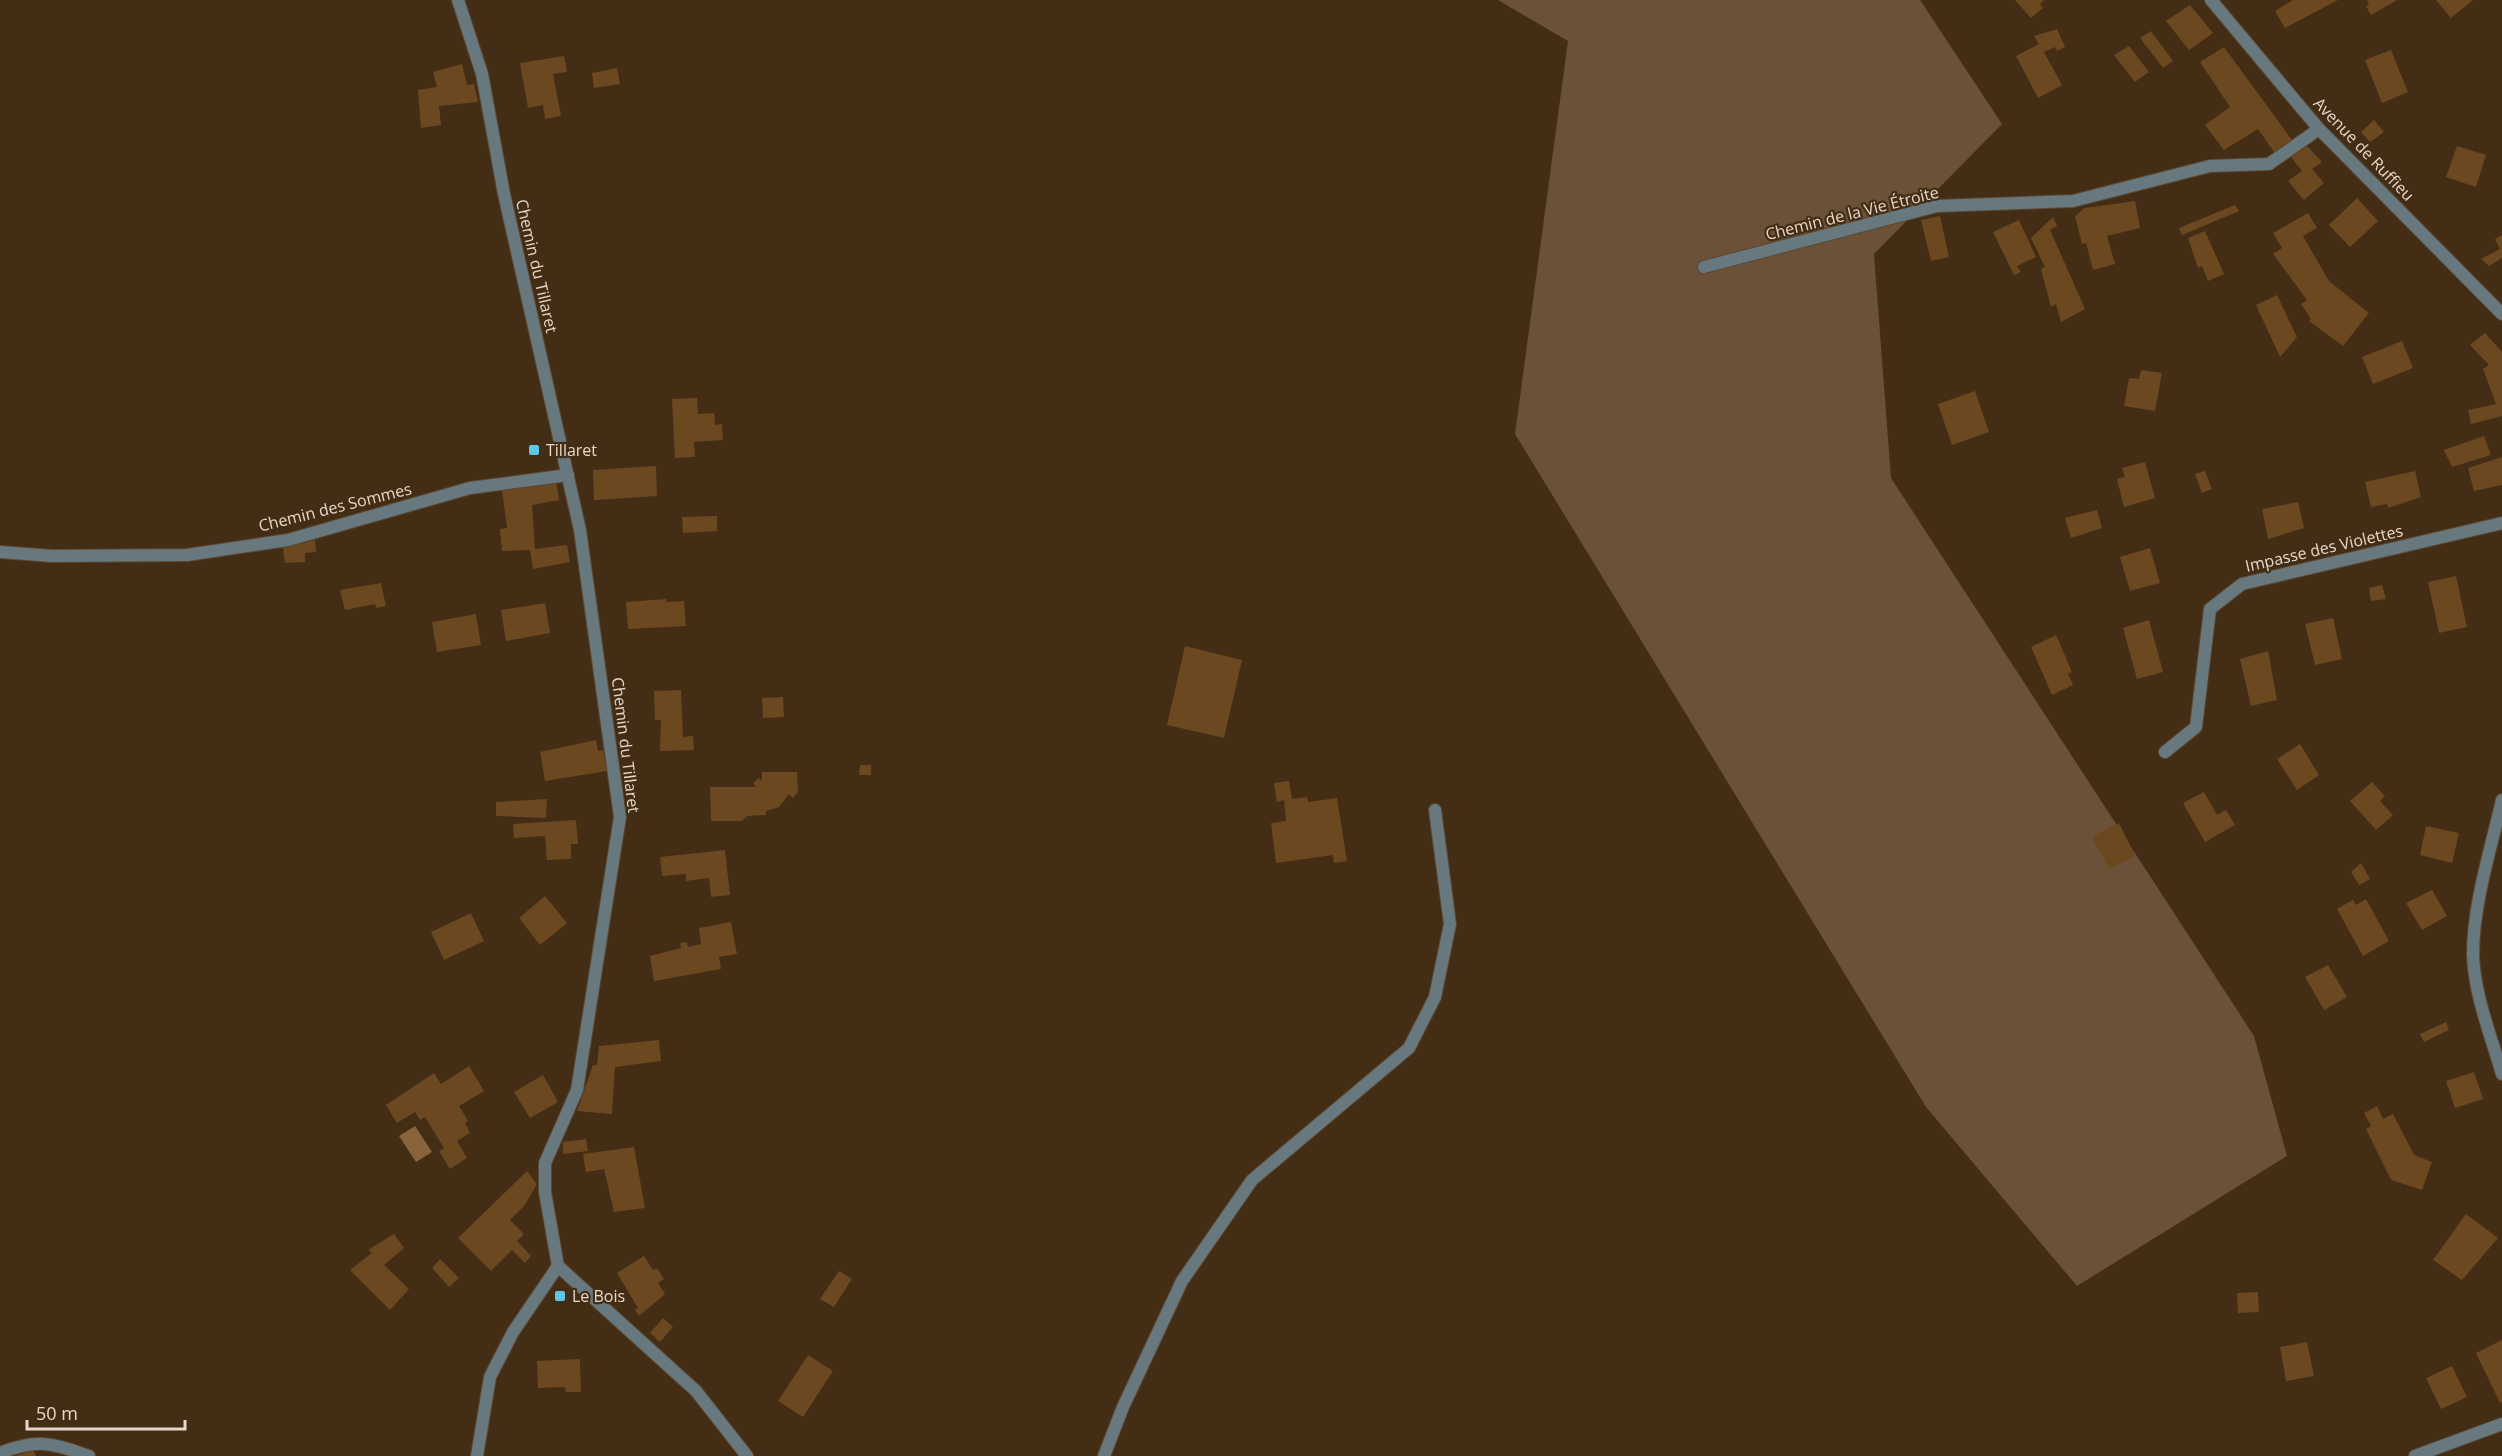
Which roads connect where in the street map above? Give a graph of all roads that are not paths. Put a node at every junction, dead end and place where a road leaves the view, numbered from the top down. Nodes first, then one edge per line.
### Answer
1 (458, 0) edge
2 (2211, 0) edge
3 (2319, 129) junction
4 (1704, 267) dead end
5 (2502, 314) edge
6 (568, 474) junction
7 (2502, 523) edge
8 (0, 552) edge
9 (2164, 752) dead end
10 (2502, 800) edge
11 (1435, 810) dead end
12 (2502, 1074) edge
13 (558, 1266) junction
14 (2502, 1424) edge
15 (0, 1453) edge
16 (89, 1456) edge
17 (477, 1456) edge
18 (747, 1456) edge
19 (1104, 1456) edge
20 (2415, 1456) edge

1 - 6 street, Chemin du Tillaret
2 - 3 street, Avenue de Ruffieu
3 - 4 street, Chemin de la Vie Étroite
3 - 5 street, Avenue de Ruffieu
6 - 8 street, Chemin des Sommes
6 - 13 street, Chemin du Tillaret
7 - 9 street, Impasse des Violettes
10 - 12 street
11 - 19 street
13 - 17 street
13 - 18 street
14 - 20 street
15 - 16 street

